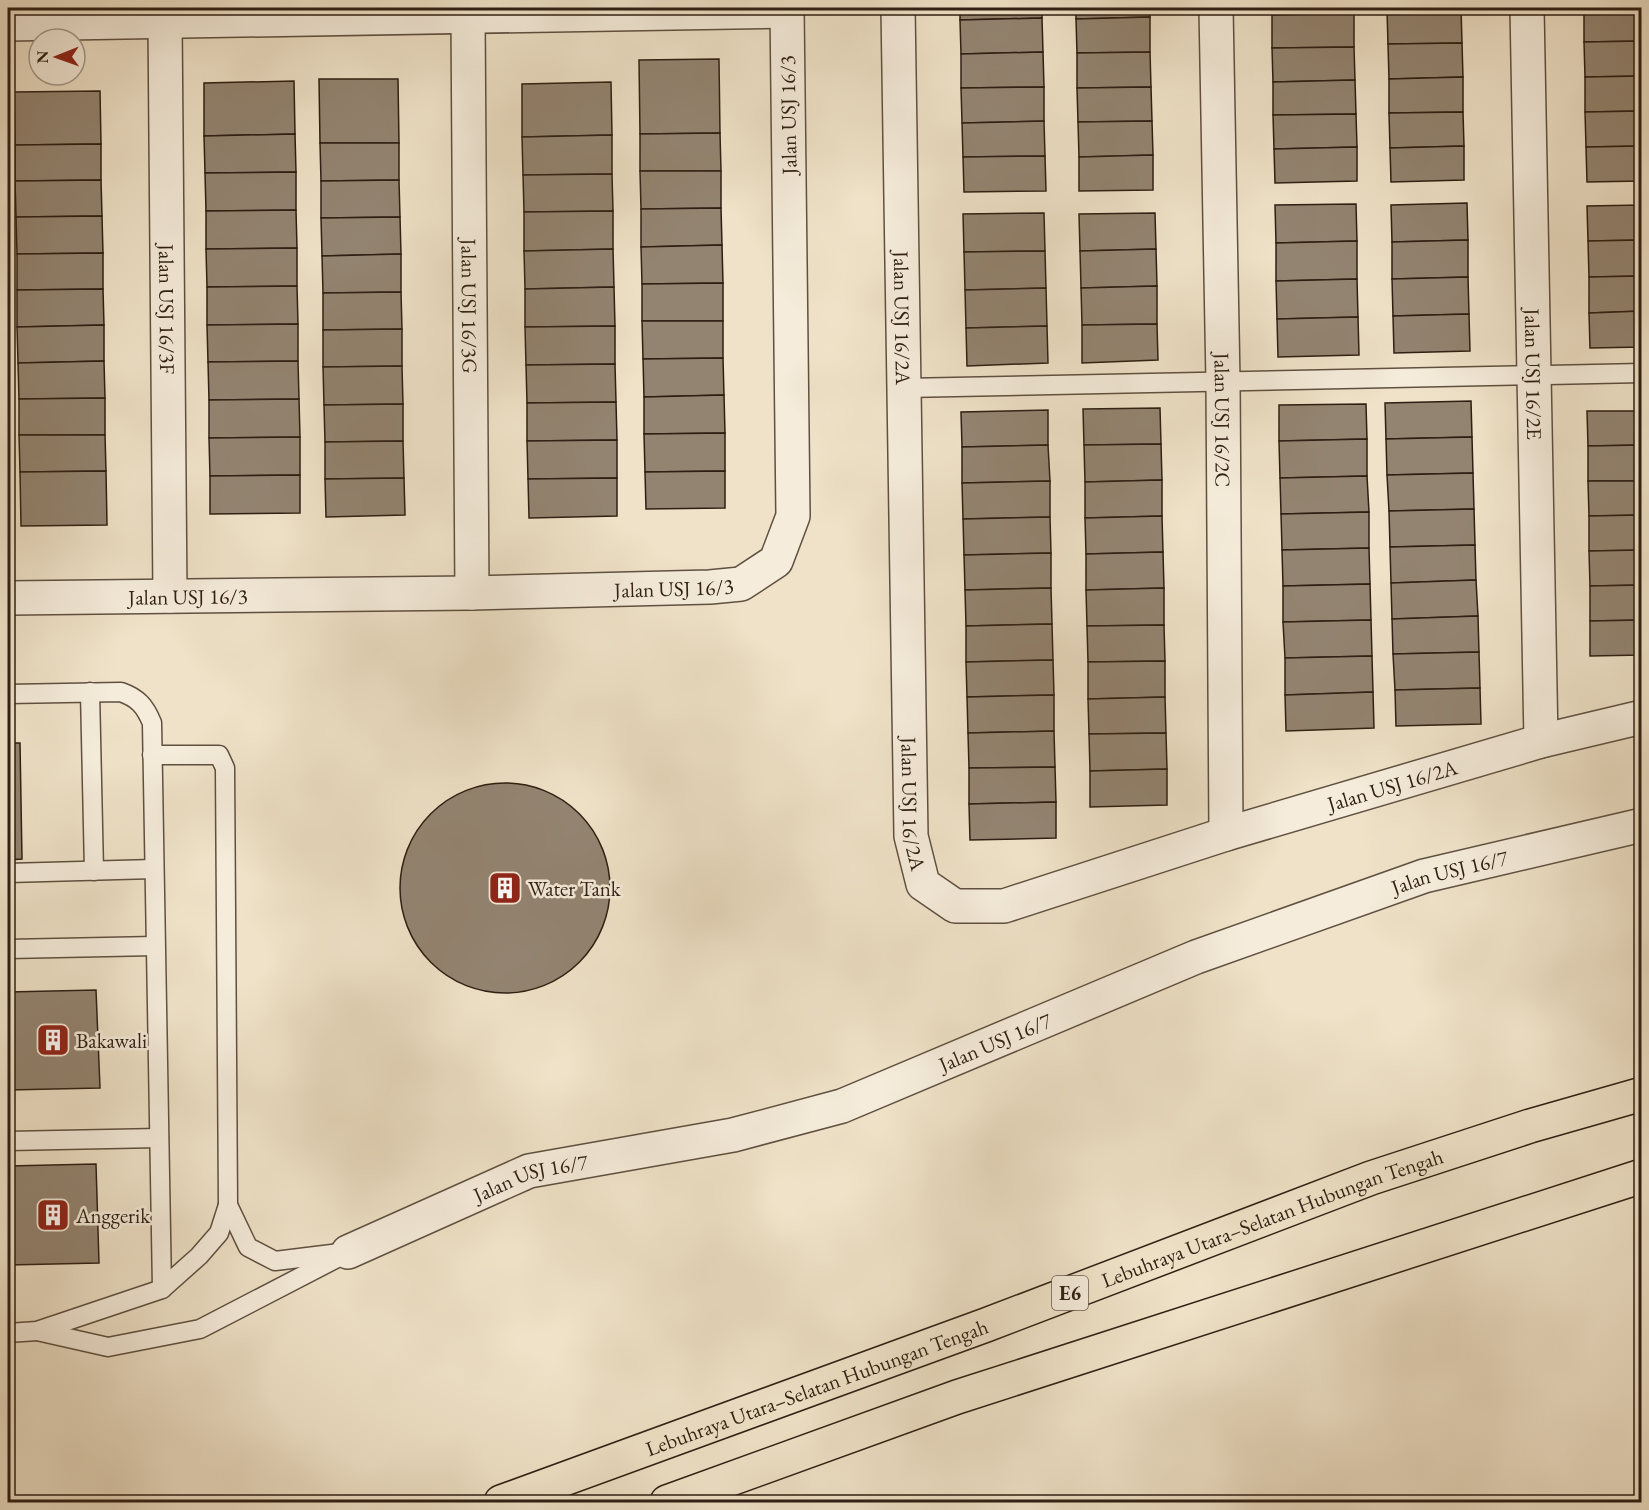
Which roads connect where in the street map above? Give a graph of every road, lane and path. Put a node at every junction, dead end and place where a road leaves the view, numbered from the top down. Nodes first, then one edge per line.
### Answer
1 (898, 8) edge
2 (1216, 8) edge
3 (1527, 8) edge
4 (787, 9) edge
5 (468, 16) junction
6 (165, 21) junction
7 (8, 24) edge
8 (1641, 373) edge
9 (1534, 375) junction
10 (1223, 382) junction
11 (904, 388) junction
12 (472, 593) junction
13 (170, 596) junction
14 (8, 598) edge
15 (90, 692) junction
16 (8, 694) edge
17 (1641, 717) edge
18 (1541, 741) junction
19 (152, 754) junction
20 (1641, 825) edge
21 (1226, 834) junction
22 (154, 869) junction
23 (94, 871) junction
24 (8, 873) edge
25 (155, 946) junction
26 (8, 949) edge
27 (1641, 1094) edge
28 (159, 1138) junction
29 (8, 1141) edge
30 (1641, 1176) edge
31 (228, 1205) junction
32 (348, 1252) junction
33 (162, 1289) junction
34 (37, 1331) junction
35 (8, 1333) edge
36 (501, 1503) edge
37 (667, 1503) edge

1 - 11 street, Jalan USJ 16/2A
2 - 10 street, Jalan USJ 16/2C
3 - 9 street, Jalan USJ 16/2E
4 - 5 street
4 - 12 street, Jalan USJ 16/3
5 - 6 street
5 - 12 street, Jalan USJ 16/3G
6 - 7 street
6 - 13 street, Jalan USJ 16/3F
8 - 9 lane
9 - 10 lane
9 - 18 street, Jalan USJ 16/2E
10 - 11 lane
10 - 21 street, Jalan USJ 16/2C
11 - 21 street, Jalan USJ 16/2A
12 - 13 street, Jalan USJ 16/3
13 - 14 street, Jalan USJ 16/3
15 - 16 lane
15 - 19 lane
15 - 23 lane
17 - 18 street, Jalan USJ 16/2A
18 - 21 street, Jalan USJ 16/2A
19 - 22 lane
19 - 31 lane
20 - 32 street, Jalan USJ 16/7
22 - 23 lane
22 - 25 lane
23 - 24 lane
25 - 26 lane
25 - 28 lane
27 - 36 highway, Lebuhraya Utara–Selatan Hubungan Tengah / E6
28 - 29 lane
28 - 33 lane
30 - 37 highway
31 - 32 lane
31 - 33 lane
32 - 34 lane
33 - 34 lane
34 - 35 lane

